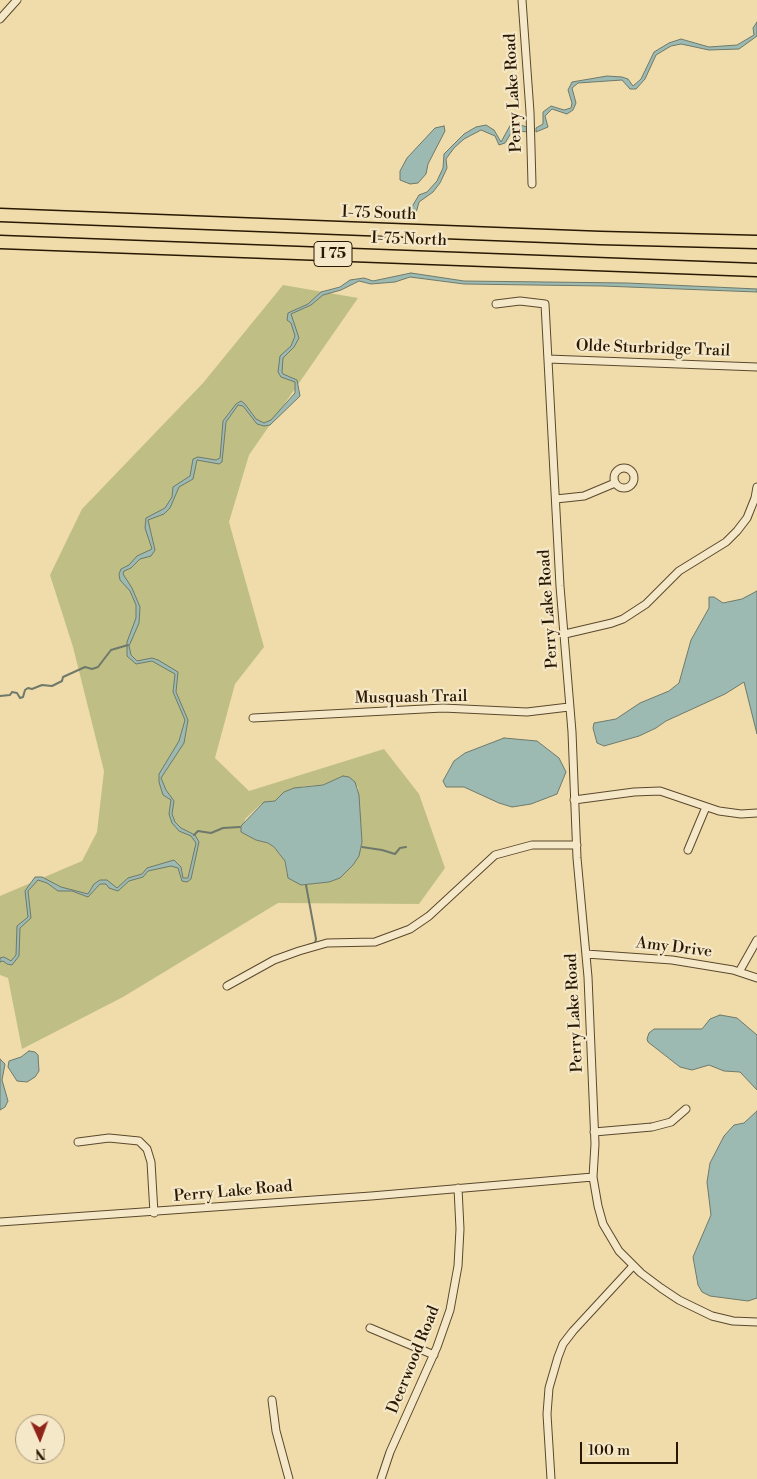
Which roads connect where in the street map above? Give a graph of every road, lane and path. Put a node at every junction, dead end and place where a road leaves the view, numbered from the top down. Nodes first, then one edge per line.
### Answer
1 (17, 0) edge
2 (522, 0) edge
3 (0, 19) edge
4 (532, 184) dead end
5 (0, 215) edge
6 (0, 242) edge
7 (757, 242) edge
8 (757, 270) edge
9 (496, 304) dead end
10 (548, 359) junction
11 (757, 367) edge
12 (615, 483) dead end
13 (757, 487) edge
14 (556, 500) junction
15 (564, 634) junction
16 (569, 708) junction
17 (253, 718) dead end
18 (574, 800) junction
19 (706, 807) junction
20 (757, 813) edge
21 (577, 845) junction
22 (688, 850) dead end
23 (757, 940) edge
24 (586, 954) junction
25 (739, 972) junction
26 (757, 978) edge
27 (227, 986) dead end
28 (686, 1109) dead end
29 (594, 1132) junction
30 (78, 1142) dead end
31 (593, 1177) junction
32 (458, 1188) junction
33 (154, 1212) junction
34 (0, 1222) edge
35 (633, 1266) junction
36 (757, 1323) edge
37 (370, 1328) dead end
38 (434, 1354) junction
39 (272, 1400) dead end
40 (290, 1479) edge
41 (381, 1479) edge
42 (552, 1479) edge

1 - 3 street
2 - 4 street, Perry Lake Road
5 - 7 highway, I-75 South / I 75
6 - 8 highway, I-75 North / I 75
9 - 10 street, Perry Lake Road
10 - 11 street, Olde Sturbridge Trail
10 - 14 street, Perry Lake Road
12 - 14 street
13 - 15 street
14 - 15 street, Perry Lake Road
15 - 16 street, Perry Lake Road
16 - 17 street, Musquash Trail
16 - 18 street, Perry Lake Road
18 - 19 street
18 - 21 street, Perry Lake Road
19 - 20 street
19 - 22 street
21 - 24 street, Perry Lake Road
21 - 27 street
23 - 25 street
24 - 25 street, Amy Drive
24 - 29 street, Perry Lake Road
25 - 26 street, Amy Drive
28 - 29 street
29 - 31 street, Perry Lake Road
30 - 33 street
31 - 32 street, Perry Lake Road
31 - 35 street
32 - 33 street, Perry Lake Road
32 - 38 street, Deerwood Road
33 - 34 street, Perry Lake Road
35 - 36 street
35 - 42 street
37 - 38 street
38 - 41 street, Deerwood Road
39 - 40 street

